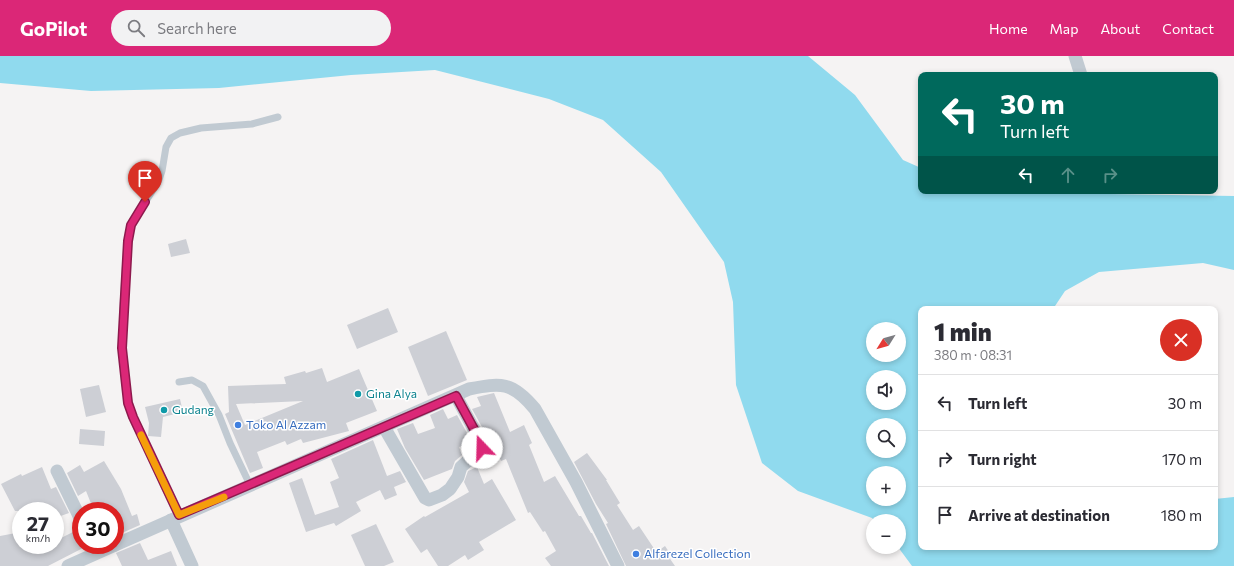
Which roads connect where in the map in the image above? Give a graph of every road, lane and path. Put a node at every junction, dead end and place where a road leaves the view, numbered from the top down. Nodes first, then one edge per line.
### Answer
1 (1075, 56) edge
2 (1080, 72) edge
3 (278, 117) dead end
4 (180, 382) dead end
5 (456, 396) junction
6 (384, 427) junction
7 (57, 471) dead end
8 (250, 486) junction
9 (72, 502) edge
10 (175, 518) junction
11 (124, 541) edge
12 (87, 554) edge
13 (68, 566) edge
14 (192, 566) edge
15 (618, 566) edge

1 - 2 street
3 - 10 lane
4 - 8 lane
5 - 6 street
5 - 6 street
5 - 15 street
6 - 8 street
7 - 9 street
8 - 10 street
10 - 11 street
10 - 14 street
12 - 13 street

